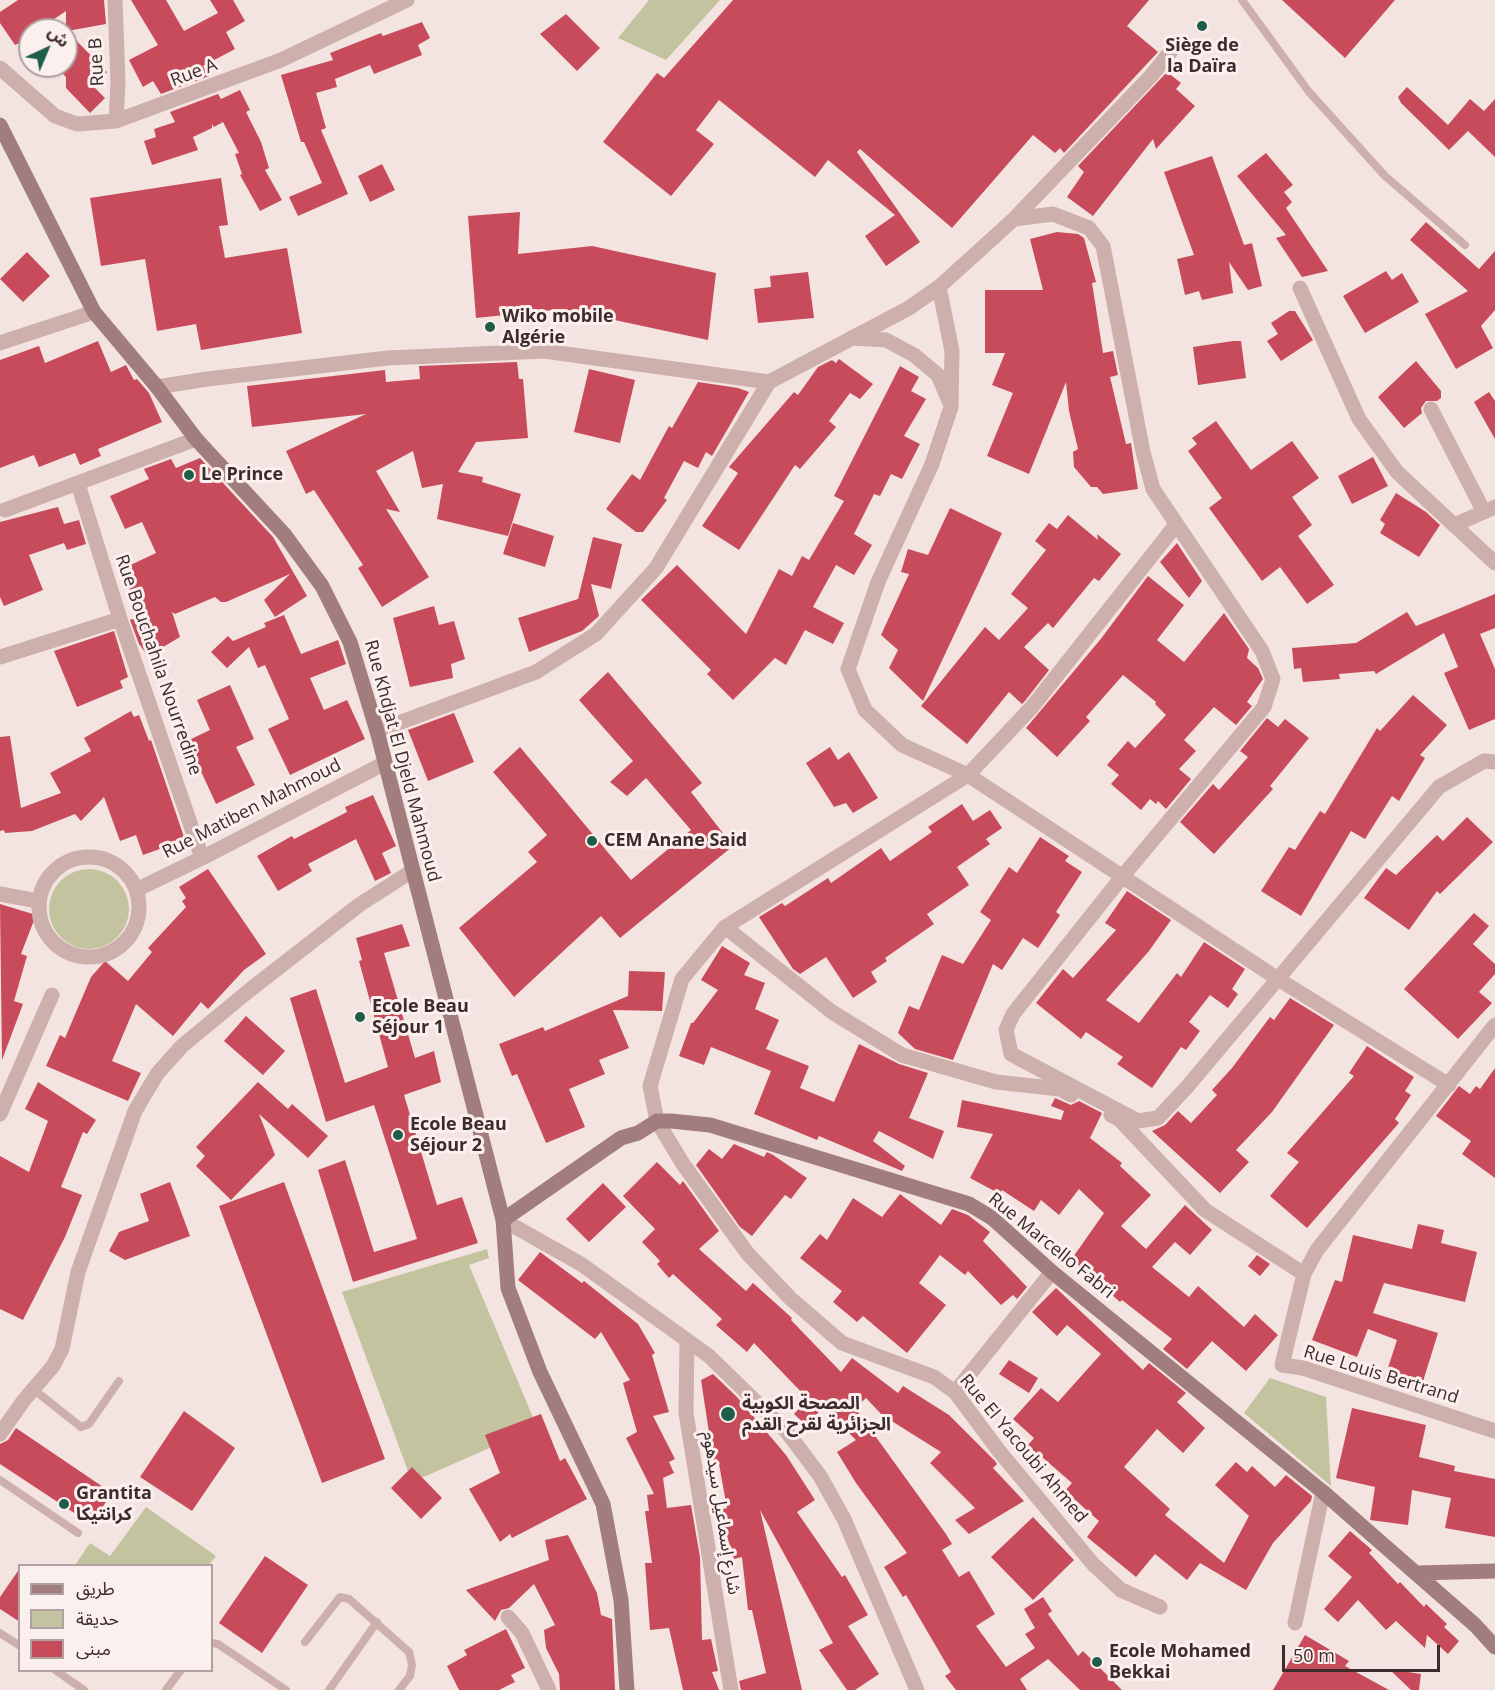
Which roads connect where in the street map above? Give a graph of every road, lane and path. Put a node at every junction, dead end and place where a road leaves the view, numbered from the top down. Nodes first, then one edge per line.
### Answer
1 (115, 0) edge
2 (407, 0) edge
3 (1242, 0) edge
4 (1171, 51) dead end
5 (0, 68) edge
6 (116, 121) junction
7 (0, 124) edge
8 (1014, 219) junction
9 (1464, 245) dead end
10 (939, 287) junction
11 (1300, 288) dead end
12 (94, 312) junction
13 (851, 338) junction
14 (0, 343) edge
15 (769, 382) junction
16 (157, 387) junction
17 (951, 407) junction
18 (1431, 410) dead end
19 (196, 439) junction
20 (78, 484) junction
21 (1489, 509) edge
22 (5, 510) dead end
23 (1454, 525) junction
24 (1175, 526) junction
25 (1495, 563) edge
26 (120, 619) junction
27 (0, 657) edge
28 (377, 730) junction
29 (1495, 762) edge
30 (385, 763) junction
31 (968, 775) junction
32 (202, 858) junction
33 (412, 871) junction
34 (1122, 877) junction
35 (136, 890) junction
36 (0, 894) edge
37 (38, 902) junction
38 (725, 927) junction
39 (1278, 979) junction
40 (52, 994) dead end
41 (1495, 1025) edge
42 (1449, 1085) junction
43 (4, 1093) edge
44 (0, 1114) edge
45 (657, 1122) junction
46 (503, 1220) junction
47 (1052, 1272) junction
48 (1304, 1274) junction
49 (687, 1341) junction
50 (119, 1381) dead end
51 (33, 1389) junction
52 (955, 1392) junction
53 (1495, 1431) edge
54 (0, 1434) edge
55 (0, 1480) edge
56 (1323, 1492) junction
57 (78, 1533) dead end
58 (1495, 1571) edge
59 (1417, 1573) junction
60 (1160, 1607) dead end
61 (508, 1617) dead end
62 (377, 1622) junction
63 (1295, 1623) dead end
64 (0, 1633) edge
65 (305, 1642) dead end
66 (213, 1643) edge
67 (18, 1645) edge
68 (1495, 1647) edge
69 (57, 1672) edge
70 (180, 1672) edge
71 (84, 1690) edge
72 (166, 1690) edge
73 (286, 1690) edge
74 (329, 1690) edge
75 (399, 1690) edge
76 (549, 1690) edge
77 (627, 1690) edge
78 (731, 1690) edge
79 (915, 1690) edge

1 - 6 street, Rue B
2 - 6 street, Rue A
3 - 9 lane
4 - 8 street
5 - 6 street, Rue A
7 - 12 street, Rue Khdjat El Djeld Mahmoud
8 - 10 street
8 - 24 street
10 - 13 street
10 - 17 street
11 - 23 street
12 - 14 street
12 - 16 street, Rue Khdjat El Djeld Mahmoud
13 - 15 street
13 - 17 street
15 - 16 street
15 - 28 street
16 - 19 street, Rue Khdjat El Djeld Mahmoud
17 - 31 street
18 - 21 street
19 - 20 street
19 - 28 street, Rue Khdjat El Djeld Mahmoud
20 - 22 street
20 - 26 street, Rue Bouchahila Nourredine
21 - 23 street
23 - 25 street
24 - 31 street
24 - 34 street
26 - 27 street
26 - 32 street, Rue Bouchahila Nourredine
28 - 30 street, Rue Khdjat El Djeld Mahmoud
29 - 39 street
30 - 32 street, Rue Matiben Mahmoud
30 - 33 street, Rue Khdjat El Djeld Mahmoud
31 - 34 street
31 - 38 street
32 - 35 street, Rue Matiben Mahmoud
33 - 46 street, Rue Khdjat El Djeld Mahmoud
33 - 51 street
34 - 39 street
34 - 39 street
35 - 37 street
35 - 37 street
36 - 37 street
38 - 45 street
38 - 48 street
39 - 42 street
40 - 43 street
41 - 42 street
42 - 48 street
43 - 44 street
45 - 46 street, Rue Marcello Fabri
45 - 47 street, Rue Marcello Fabri
45 - 52 street, Rue El Yacoubi Ahmed
46 - 49 street
46 - 77 street, Rue Khdjat El Djeld Mahmoud
47 - 52 street
47 - 56 street, Rue Marcello Fabri
48 - 53 street, Rue Louis Bertrand
49 - 78 street, شارع إسماعيل سيدهوم
49 - 79 street
50 - 51 lane
51 - 54 street
52 - 60 street, Rue El Yacoubi Ahmed
55 - 57 lane
56 - 59 street, Rue Marcello Fabri
56 - 63 street
58 - 59 street
59 - 68 street, Rue Marcello Fabri
61 - 76 street
62 - 65 lane
62 - 74 lane
62 - 75 lane
64 - 67 lane
66 - 73 lane
69 - 71 lane
70 - 72 lane

